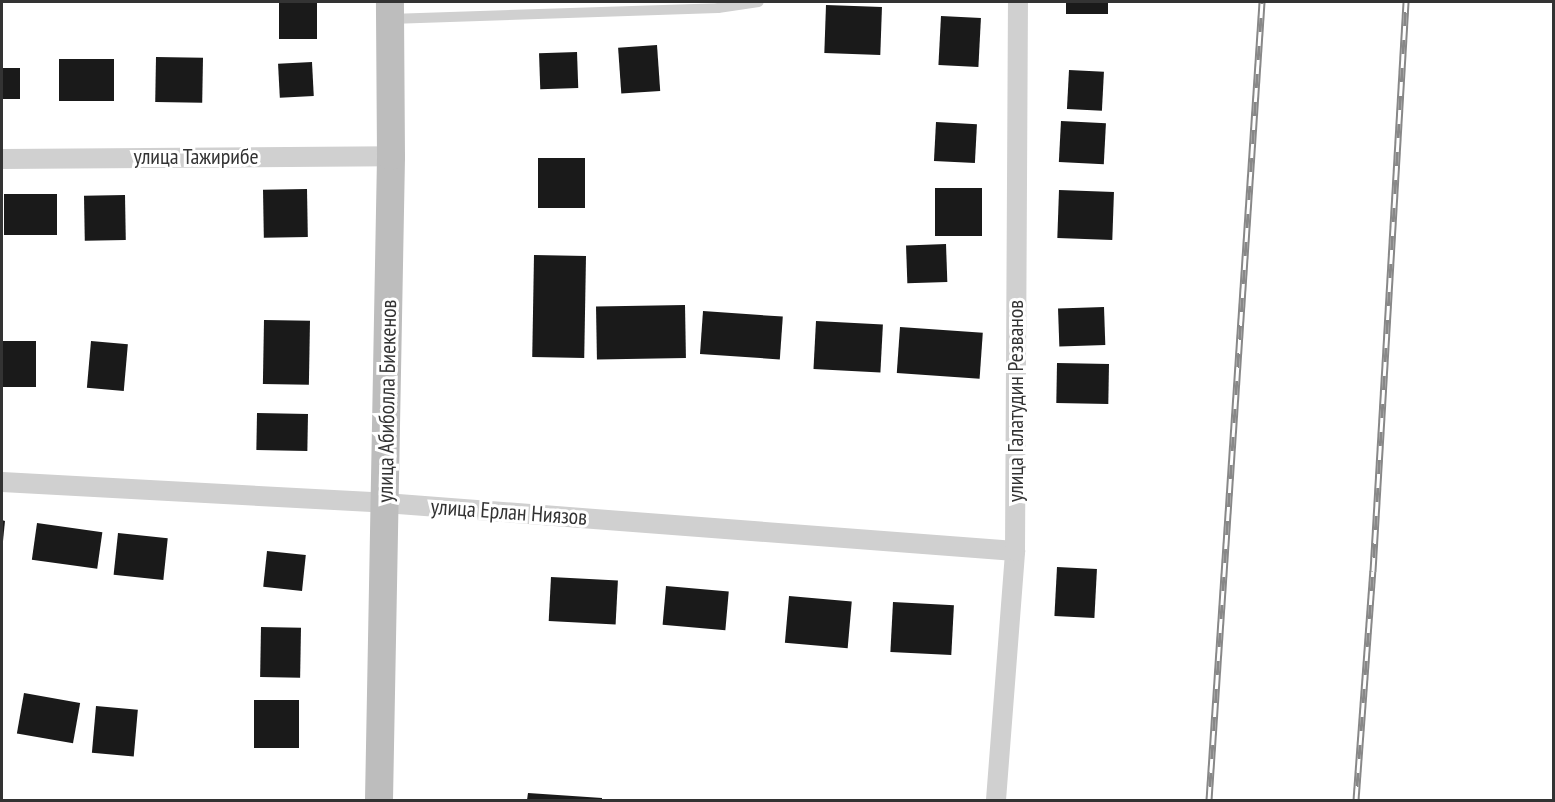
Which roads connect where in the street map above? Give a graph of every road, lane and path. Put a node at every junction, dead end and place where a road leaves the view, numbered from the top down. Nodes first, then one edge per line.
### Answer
1 (759, 2) edge
2 (1018, 2) edge
3 (390, 10) edge
4 (392, 156) junction
5 (2, 159) edge
6 (2, 482) edge
7 (385, 502) junction
8 (1016, 551) junction
9 (379, 801) edge
10 (996, 801) edge

1 - 3 lane
2 - 8 street, улица Галатудин Резванов
3 - 4 street, улица Абиболла Биекенов
4 - 5 street, улица Тажирибе
4 - 7 street, улица Абиболла Биекенов
6 - 7 street, улица Ерлан Ниязов
7 - 8 street, улица Ерлан Ниязов
7 - 9 street, улица Абиболла Биекенов
8 - 10 street, улица Галатудин Резванов

